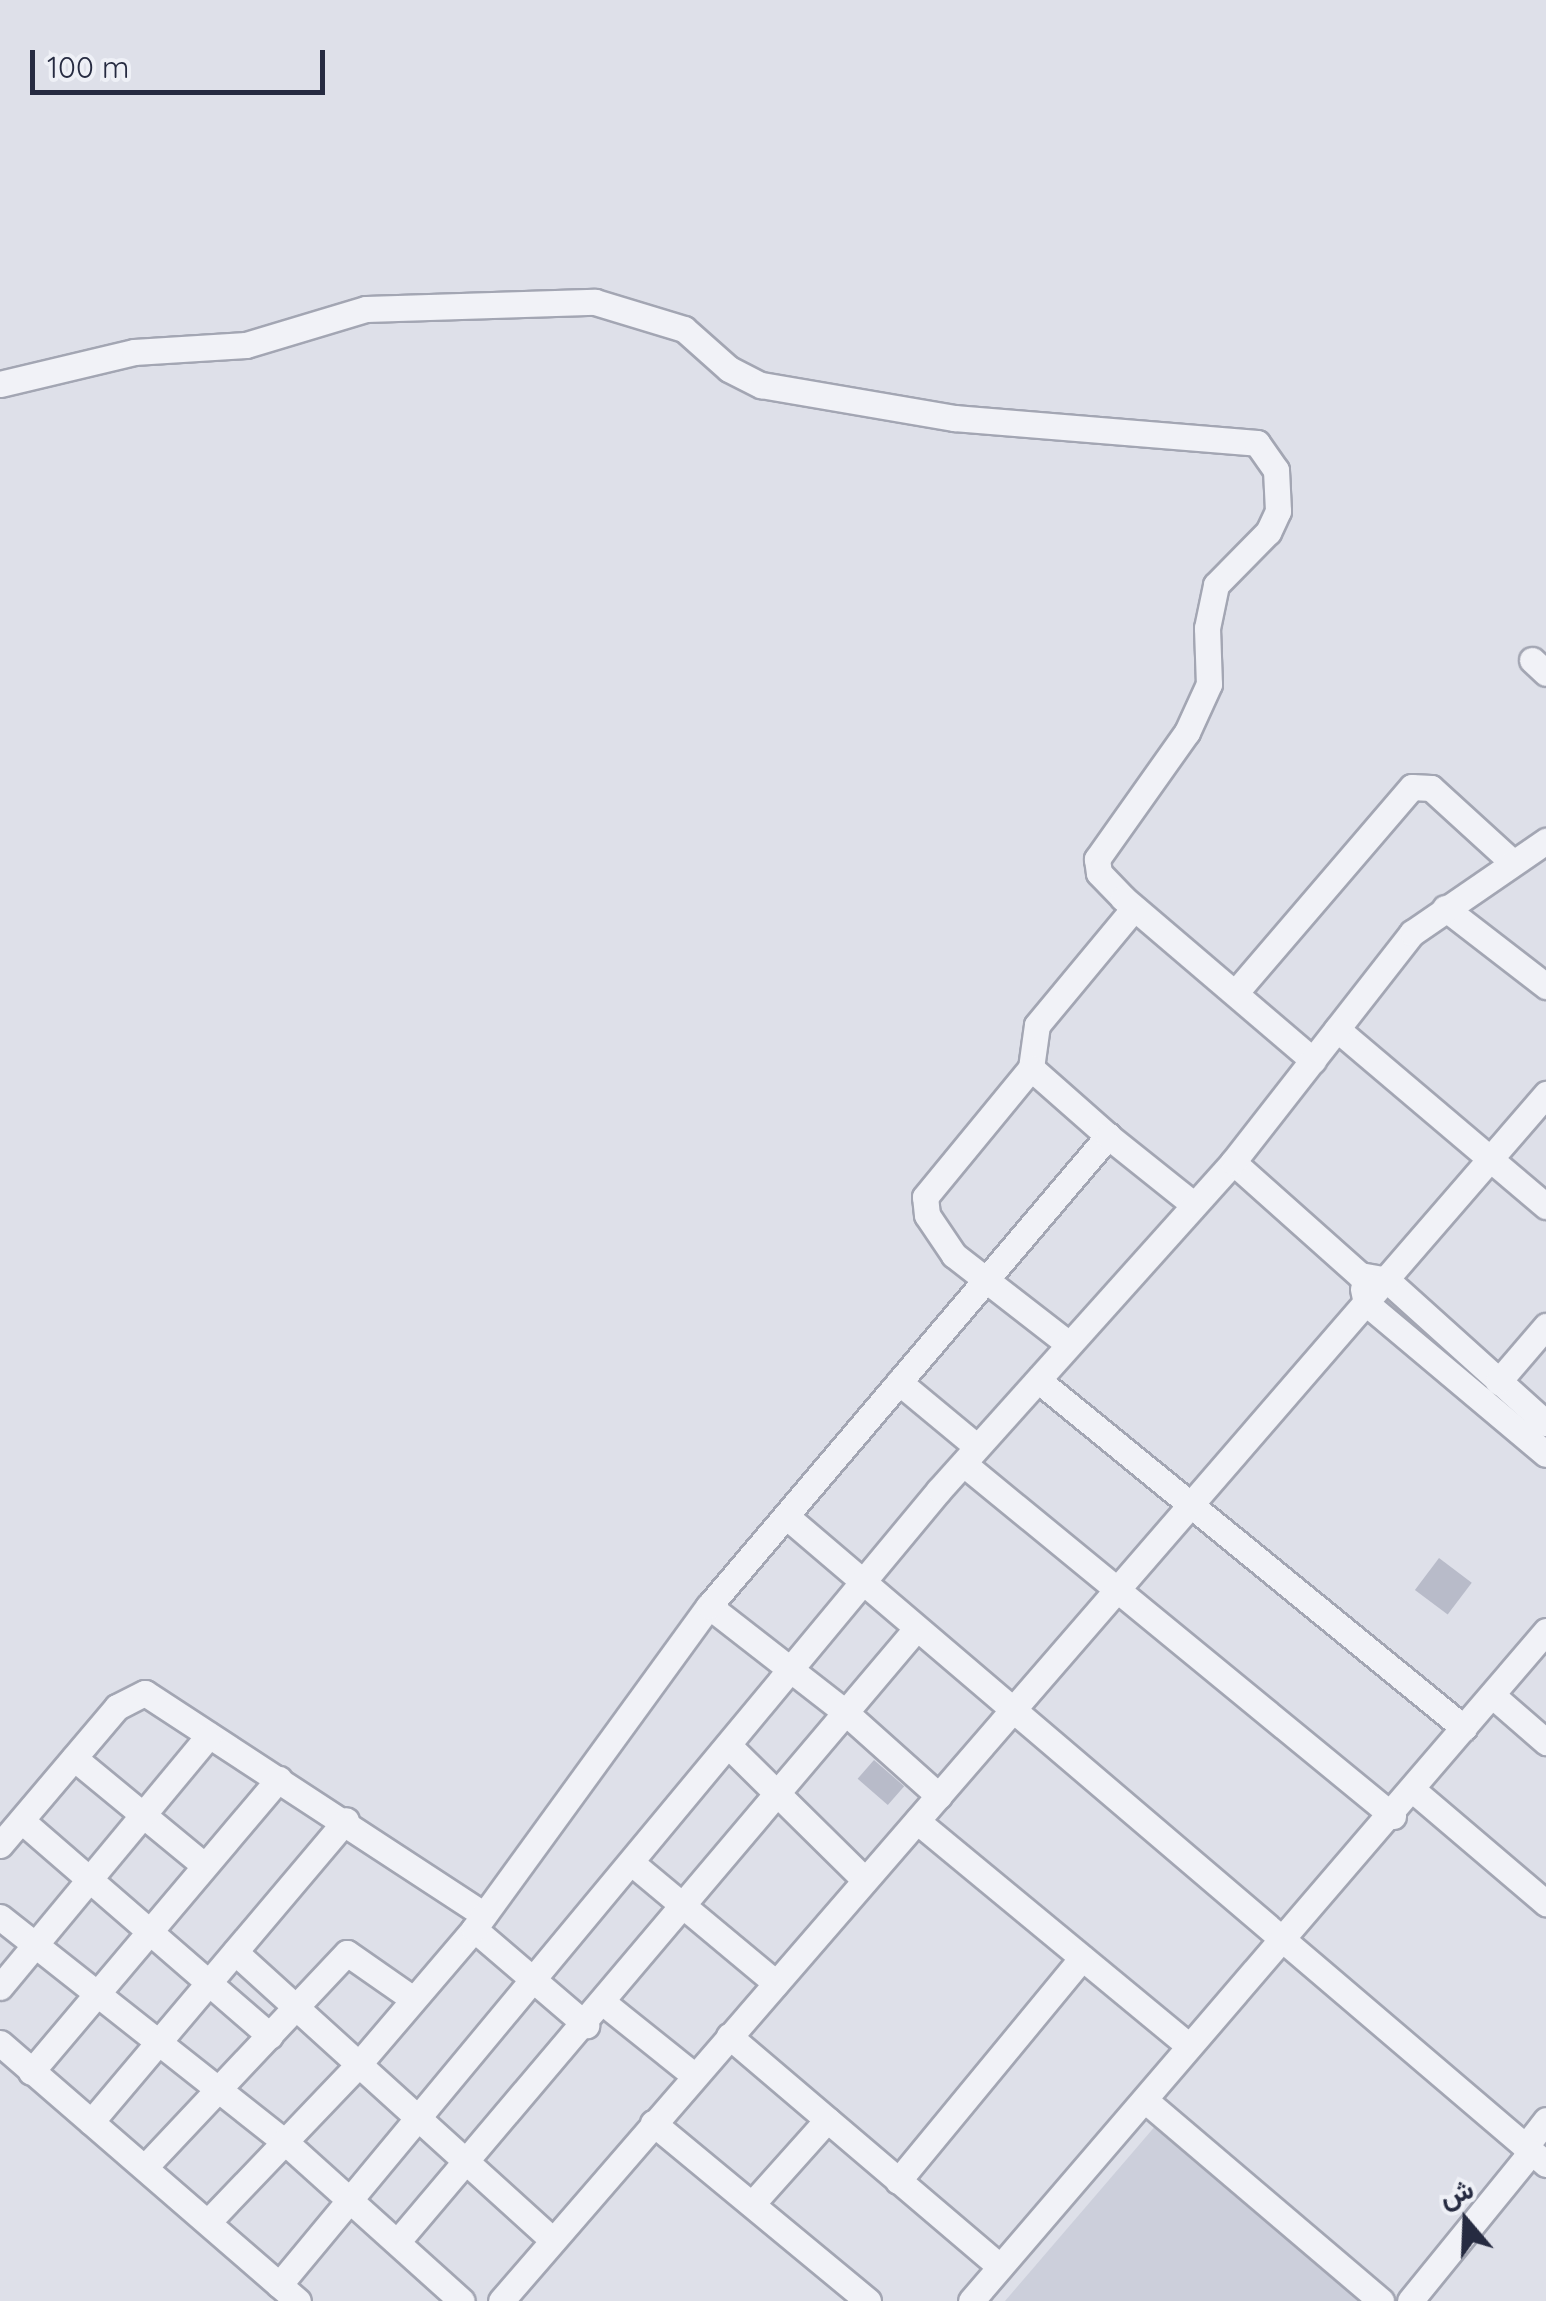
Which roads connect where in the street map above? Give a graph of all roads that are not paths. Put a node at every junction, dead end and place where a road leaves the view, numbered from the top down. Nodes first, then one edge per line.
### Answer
1 (0, 384) edge
2 (1546, 842) edge
3 (1511, 861) junction
4 (1134, 908) junction
5 (1445, 908) junction
6 (1546, 986) edge
7 (1236, 992) junction
8 (1337, 1029) junction
9 (1312, 1060) junction
10 (1031, 1068) junction
11 (1546, 1094) edge
12 (1108, 1136) junction
13 (1492, 1160) junction
14 (1232, 1162) junction
15 (1194, 1205) junction
16 (1546, 1206) edge
17 (1360, 1275) junction
18 (985, 1280) junction
19 (1387, 1280) junction
20 (1366, 1303) junction
21 (1546, 1326) edge
22 (1066, 1342) junction
23 (1038, 1380) junction
24 (899, 1382) junction
25 (1498, 1382) junction
26 (1546, 1423) edge
27 (1546, 1454) edge
28 (970, 1455) junction
29 (1192, 1505) junction
30 (786, 1516) junction
31 (865, 1584) junction
32 (1116, 1590) junction
33 (710, 1606) junction
34 (916, 1629) junction
35 (1546, 1631) edge
36 (794, 1670) junction
37 (1492, 1695) junction
38 (846, 1712) junction
39 (1013, 1714) junction
40 (1464, 1728) junction
41 (209, 1734) junction
42 (1546, 1742) edge
43 (730, 1748) junction
44 (74, 1758) junction
45 (279, 1779) junction
46 (1413, 1790) junction
47 (776, 1794) junction
48 (939, 1796) junction
49 (144, 1816) junction
50 (1393, 1816) junction
51 (346, 1820) junction
52 (22, 1821) junction
53 (917, 1822) junction
54 (0, 1844) edge
55 (633, 1864) junction
56 (204, 1865) junction
57 (865, 1880) junction
58 (93, 1881) junction
59 (1546, 1902) edge
60 (686, 1904) junction
61 (0, 1917) edge
62 (479, 1922) junction
63 (150, 1929) junction
64 (1282, 1939) junction
65 (39, 1947) junction
66 (235, 1952) junction
67 (1082, 1958) junction
68 (535, 1981) junction
69 (210, 1983) junction
70 (776, 1983) junction
71 (0, 1987) edge
72 (96, 1992) junction
73 (413, 1999) junction
74 (605, 2004) junction
75 (294, 2010) junction
76 (586, 2025) junction
77 (270, 2036) junction
78 (729, 2036) junction
79 (0, 2042) edge
80 (159, 2046) junction
81 (1189, 2046) junction
82 (358, 2066) junction
83 (31, 2072) junction
84 (694, 2076) junction
85 (218, 2093) junction
86 (1145, 2100) junction
87 (416, 2118) junction
88 (827, 2120) junction
89 (1546, 2120) edge
90 (91, 2122) junction
91 (653, 2123) junction
92 (284, 2141) junction
93 (1534, 2154) edge
94 (467, 2160) junction
95 (145, 2167) junction
96 (898, 2180) junction
97 (351, 2200) junction
98 (752, 2204) junction
99 (208, 2222) junction
100 (553, 2240) junction
101 (398, 2242) junction
102 (1000, 2268) junction
103 (288, 2293) edge
104 (462, 2301) edge
105 (500, 2301) edge
106 (868, 2301) edge
107 (971, 2301) edge
108 (1381, 2301) edge
109 (1410, 2301) edge

1 - 4 street
2 - 3 street
3 - 5 street
3 - 7 street
4 - 7 street
4 - 10 street
5 - 6 street
5 - 8 street
7 - 9 street
8 - 9 street
8 - 13 street
9 - 14 street
10 - 12 street
10 - 18 street
11 - 13 street
12 - 15 street
12 - 18 street
13 - 16 street
13 - 19 street
14 - 15 street
14 - 17 street
15 - 22 street
17 - 19 street
17 - 20 street
18 - 22 street
18 - 24 street
19 - 20 street
19 - 25 street
20 - 27 street
20 - 29 street
21 - 25 street
22 - 23 street
23 - 28 street
23 - 29 street
24 - 28 street
24 - 30 street
25 - 26 street
28 - 31 street
28 - 32 street
29 - 32 street
29 - 40 street
30 - 31 street
30 - 33 street
31 - 34 street
31 - 36 street
32 - 39 street
32 - 50 street
33 - 36 street
33 - 62 street
34 - 38 street
34 - 39 street
35 - 37 street
36 - 38 street
36 - 43 street
37 - 40 street
37 - 42 street
38 - 47 street
38 - 48 street
39 - 48 street
39 - 64 street
40 - 46 street
41 - 44 street
41 - 45 street
41 - 49 street
43 - 47 street
43 - 55 street
44 - 49 street
44 - 52 street
45 - 51 street
45 - 56 street
46 - 50 street
46 - 59 street
47 - 57 street
47 - 60 street
48 - 53 street
49 - 56 street
49 - 58 street
50 - 64 street
51 - 62 street
51 - 66 street
52 - 54 street
52 - 58 street
53 - 57 street
53 - 67 street
55 - 60 street
55 - 68 street
56 - 63 street
57 - 70 street
58 - 63 street
58 - 65 street
60 - 70 street
60 - 74 street
61 - 65 street
62 - 68 street
62 - 73 street
63 - 69 street
63 - 72 street
64 - 81 street
64 - 93 street
65 - 71 street
65 - 72 street
66 - 69 street
66 - 75 street
67 - 81 street
67 - 96 street
68 - 76 street
68 - 87 street
69 - 77 street
69 - 80 street
70 - 78 street
72 - 80 street
72 - 83 street
73 - 75 street
73 - 82 street
74 - 76 street
74 - 84 street
75 - 77 street
75 - 82 street
76 - 94 street
77 - 85 street
78 - 84 street
78 - 88 street
79 - 83 street
80 - 85 street
80 - 90 street
81 - 86 street
82 - 87 street
82 - 92 street
83 - 90 street
84 - 91 street
85 - 92 street
85 - 95 street
86 - 102 street
86 - 108 street
87 - 94 street
87 - 97 street
88 - 96 street
88 - 98 street
89 - 93 street
90 - 95 street
91 - 98 street
91 - 100 street
92 - 97 street
92 - 99 street
93 - 109 street
94 - 100 street
94 - 101 street
95 - 99 street
96 - 102 street
97 - 101 street
97 - 103 street
98 - 106 street
99 - 103 street
100 - 105 street
101 - 104 street
102 - 107 street

